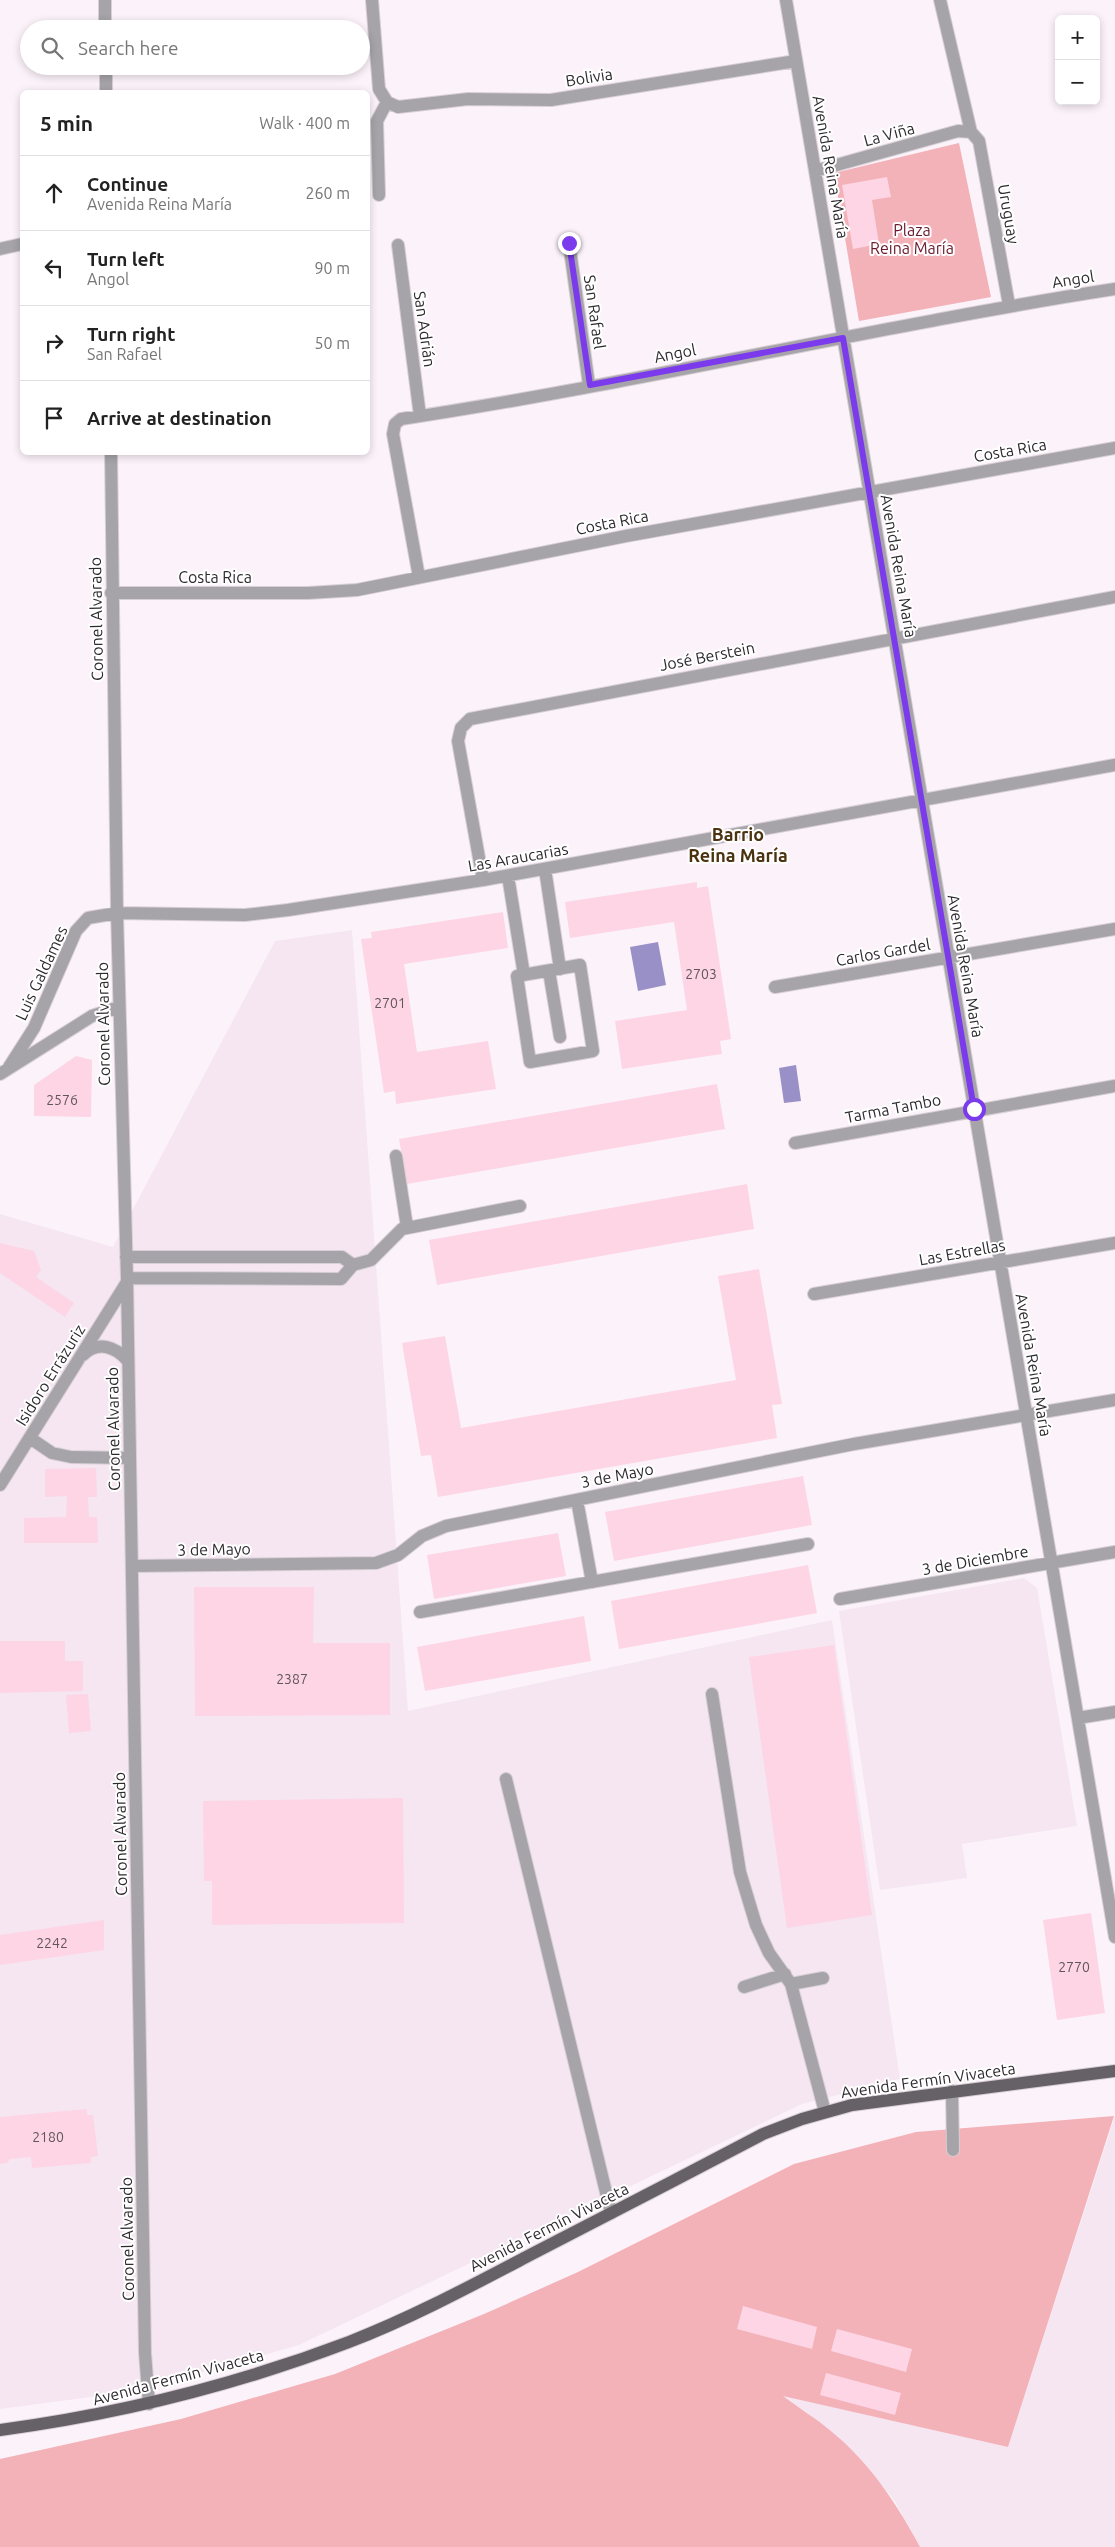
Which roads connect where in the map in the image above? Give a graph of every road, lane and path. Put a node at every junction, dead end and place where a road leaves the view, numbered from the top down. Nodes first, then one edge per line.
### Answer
1 (104, 0) edge
2 (372, 0) edge
3 (786, 0) edge
4 (940, 0) edge
5 (105, 20) edge
6 (796, 61) junction
7 (106, 75) edge
8 (106, 90) edge
9 (387, 102) junction
10 (971, 132) junction
11 (815, 171) junction
12 (379, 195) dead end
13 (569, 243) dead end
14 (20, 244) edge
15 (398, 245) dead end
16 (0, 249) edge
17 (1115, 289) edge
18 (1009, 305) junction
19 (843, 338) junction
20 (590, 385) junction
21 (420, 416) junction
22 (1115, 448) edge
23 (111, 455) edge
24 (870, 493) junction
25 (420, 577) junction
26 (111, 593) junction
27 (1115, 597) edge
28 (894, 637) junction
29 (1115, 765) edge
30 (922, 799) junction
31 (545, 869) junction
32 (508, 876) junction
33 (483, 880) junction
34 (117, 913) junction
35 (1115, 929) edge
36 (948, 957) junction
37 (554, 970) junction
38 (524, 975) junction
39 (775, 987) dead end
40 (119, 1007) junction
41 (560, 1037) dead end
42 (5, 1070) edge
43 (1115, 1086) edge
44 (974, 1109) junction
45 (795, 1143) dead end
46 (396, 1156) dead end
47 (520, 1206) dead end
48 (407, 1227) junction
49 (1115, 1242) edge
50 (126, 1258) junction
51 (1000, 1262) junction
52 (353, 1265) junction
53 (127, 1280) junction
54 (814, 1294) dead end
55 (82, 1356) junction
56 (128, 1361) junction
57 (1115, 1400) edge
58 (1026, 1415) junction
59 (30, 1438) junction
60 (130, 1458) junction
61 (0, 1485) edge
62 (577, 1500) junction
63 (808, 1544) dead end
64 (1115, 1552) edge
65 (1051, 1563) junction
66 (132, 1566) junction
67 (592, 1582) junction
68 (840, 1599) dead end
69 (420, 1612) dead end
70 (712, 1694) dead end
71 (1115, 1712) edge
72 (1078, 1718) junction
73 (506, 1779) dead end
74 (1115, 1937) edge
75 (823, 1978) dead end
76 (788, 1979) junction
77 (744, 1986) dead end
78 (1115, 2070) edge
79 (952, 2091) junction
80 (825, 2112) junction
81 (953, 2150) dead end
82 (611, 2213) junction
83 (149, 2404) junction
84 (0, 2430) edge

1 - 5 street
2 - 9 street
3 - 6 street, Avenida Reina María
4 - 10 street, Uruguay
6 - 9 street, Bolivia
6 - 11 street, Avenida Reina María
7 - 8 street
9 - 12 street
10 - 11 street, La Viña
10 - 18 street, Uruguay
11 - 19 street, Avenida Reina María
13 - 20 street, San Rafael
14 - 16 street
15 - 21 street, San Adrián
17 - 18 street, Angol
18 - 19 street, Angol
19 - 20 street, Angol
19 - 24 street, Avenida Reina María
20 - 21 street, Angol
21 - 25 street, Angol
22 - 24 street, Costa Rica
23 - 26 street, Coronel Alvarado
24 - 25 street, Costa Rica
24 - 28 street, Avenida Reina María
25 - 26 street, Costa Rica
26 - 34 street, Coronel Alvarado
27 - 28 street, José Berstein
28 - 30 street, Avenida Reina María
28 - 33 street, José Berstein
29 - 30 street, Las Araucarias
30 - 31 street, Las Araucarias
30 - 36 street, Avenida Reina María
31 - 32 street, Las Araucarias
31 - 37 street
32 - 33 street, Las Araucarias
32 - 38 street
33 - 34 street, Las Araucarias
34 - 40 street, Coronel Alvarado
34 - 42 street, Luis Galdames
35 - 36 street, Carlos Gardel
36 - 39 street, Carlos Gardel
36 - 44 street, Avenida Reina María
37 - 38 street
37 - 38 street
37 - 41 street
40 - 42 street, Luis Galdames
40 - 50 street, Coronel Alvarado
43 - 44 street, Tarma Tambo
44 - 45 street, Tarma Tambo
44 - 51 street, Avenida Reina María
46 - 48 street
47 - 48 street
48 - 52 street
49 - 51 street, Las Estrellas
50 - 52 street
50 - 53 street, Coronel Alvarado
51 - 54 street, Las Estrellas
51 - 58 street, Avenida Reina María
52 - 53 street
53 - 55 street, Isidoro Errázuriz
53 - 56 street, Coronel Alvarado
55 - 56 street
55 - 59 street, Isidoro Errázuriz
56 - 60 street, Coronel Alvarado
57 - 58 street, 3 de Mayo
58 - 62 street, 3 de Mayo
58 - 65 street, Avenida Reina María
59 - 60 street
59 - 61 street, Isidoro Errázuriz
60 - 66 street, Coronel Alvarado
62 - 66 street, 3 de Mayo
62 - 67 street
63 - 67 street
64 - 65 street, 3 de Diciembre
65 - 68 street, 3 de Diciembre
65 - 72 street, Avenida Reina María
66 - 83 street, Coronel Alvarado
67 - 69 street
70 - 76 street
71 - 72 street
72 - 74 street, Avenida Reina María
73 - 82 street
75 - 76 street
76 - 77 street
76 - 80 street
78 - 79 main road, Avenida Fermín Vivaceta
79 - 80 main road, Avenida Fermín Vivaceta
79 - 81 street
80 - 82 main road, Avenida Fermín Vivaceta
82 - 83 main road, Avenida Fermín Vivaceta
83 - 84 main road, Avenida Fermín Vivaceta

